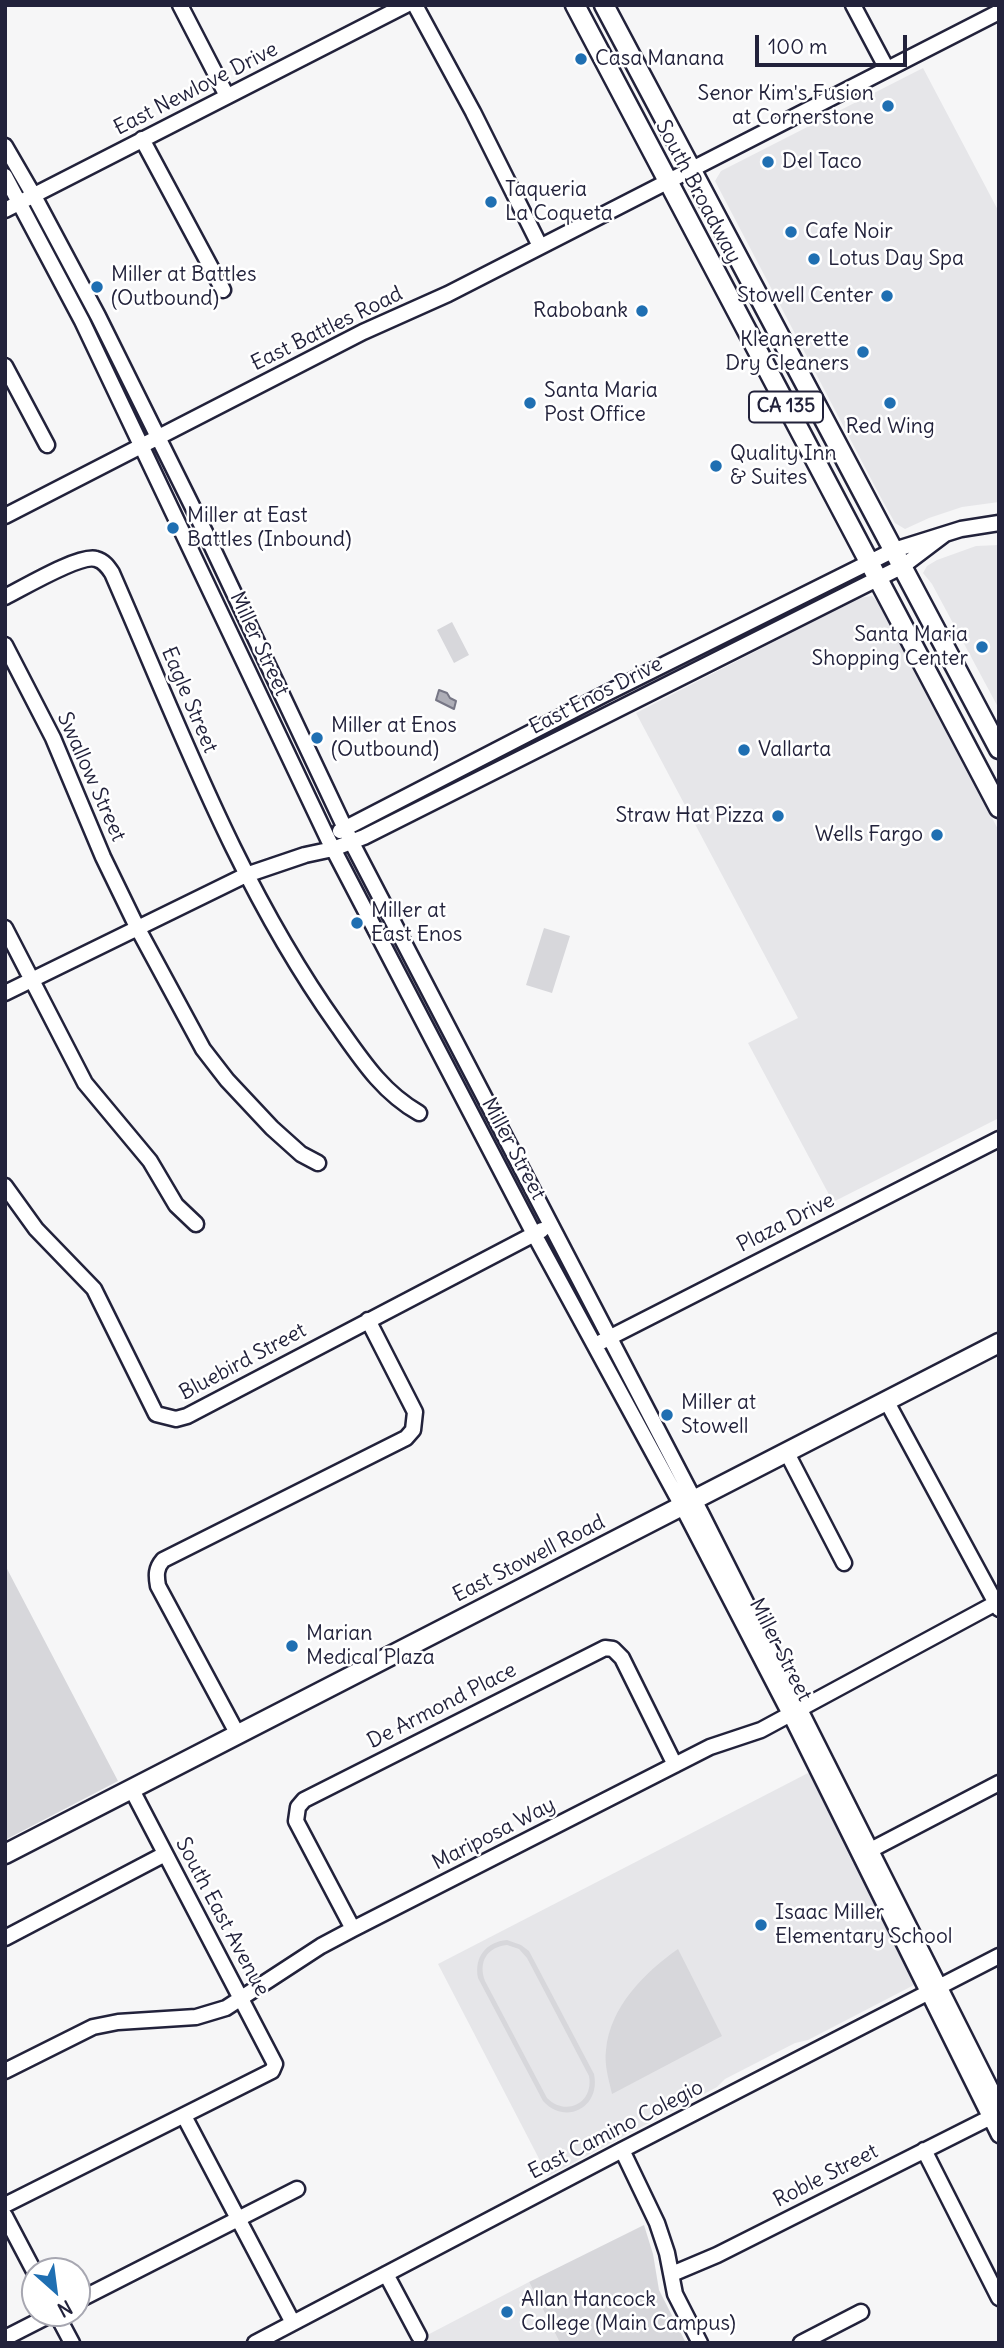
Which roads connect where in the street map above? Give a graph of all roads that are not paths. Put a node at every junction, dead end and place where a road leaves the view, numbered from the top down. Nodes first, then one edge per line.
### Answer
1 (180, 5) edge
2 (406, 5) edge
3 (415, 5) edge
4 (575, 5) edge
5 (604, 5) edge
6 (853, 5) edge
7 (999, 12) edge
8 (887, 69) junction
9 (227, 96) junction
10 (142, 139) junction
11 (5, 146) edge
12 (691, 169) junction
13 (5, 176) edge
14 (667, 181) junction
15 (34, 196) junction
16 (21, 202) junction
17 (5, 210) edge
18 (540, 246) junction
19 (223, 290) dead end
20 (5, 366) edge
21 (159, 437) junction
22 (47, 445) dead end
23 (142, 446) junction
24 (5, 516) edge
25 (999, 523) edge
26 (944, 535) junction
27 (894, 550) junction
28 (868, 563) junction
29 (903, 566) junction
30 (877, 579) junction
31 (5, 597) edge
32 (5, 645) edge
33 (999, 749) edge
34 (999, 808) edge
35 (345, 828) junction
36 (352, 843) junction
37 (330, 844) junction
38 (246, 874) junction
39 (137, 927) junction
40 (5, 928) edge
41 (31, 980) junction
42 (5, 992) edge
43 (419, 1113) dead end
44 (999, 1139) edge
45 (318, 1163) dead end
46 (5, 1186) edge
47 (196, 1224) dead end
48 (551, 1225) junction
49 (534, 1234) junction
50 (368, 1320) junction
51 (608, 1338) junction
52 (999, 1343) edge
53 (593, 1346) junction
54 (887, 1402) junction
55 (787, 1453) junction
56 (688, 1503) junction
57 (844, 1563) dead end
58 (997, 1606) edge
59 (794, 1712) junction
60 (237, 1733) junction
61 (675, 1765) junction
62 (999, 1783) edge
63 (132, 1790) junction
64 (865, 1853) junction
65 (5, 1854) edge
66 (165, 1854) junction
67 (353, 1929) junction
68 (5, 1938) edge
69 (999, 1956) edge
70 (935, 1989) junction
71 (242, 1999) junction
72 (5, 2071) edge
73 (999, 2105) edge
74 (995, 2115) edge
75 (184, 2116) junction
76 (999, 2134) edge
77 (622, 2150) junction
78 (924, 2150) junction
79 (297, 2189) dead end
80 (5, 2205) edge
81 (5, 2216) edge
82 (237, 2220) junction
83 (27, 2257) edge
84 (386, 2274) junction
85 (672, 2274) junction
86 (91, 2294) edge
87 (999, 2298) edge
88 (861, 2312) dead end
89 (293, 2323) junction
90 (27, 2327) edge
91 (63, 2327) edge
92 (419, 2336) dead end
93 (5, 2338) edge
94 (72, 2343) edge
95 (255, 2343) edge
96 (700, 2343) edge
97 (801, 2343) edge

1 - 9 street
2 - 9 street, East Newlove Drive
3 - 18 street
4 - 14 main road, South Broadway / CA 135
5 - 12 main road, South Broadway / CA 135
6 - 8 street
7 - 8 street, East Battles Road
8 - 12 street, East Battles Road
9 - 10 street, East Newlove Drive
10 - 15 street, East Newlove Drive
10 - 19 street
11 - 15 street, Miller Street
12 - 14 street, East Battles Road
12 - 27 main road, South Broadway / CA 135
13 - 16 street, Miller Street
14 - 18 street, East Battles Road
14 - 28 main road, South Broadway / CA 135
15 - 16 street, East Newlove Drive
15 - 21 street, Miller Street
16 - 17 street, East Newlove Drive
16 - 23 street, Miller Street
18 - 21 street, East Battles Road
20 - 22 street
21 - 23 street, East Battles Road
21 - 35 street, Miller Street
23 - 24 street, East Battles Road
23 - 37 street, Miller Street
25 - 26 street, East Enos Drive
26 - 27 street, East Enos Drive
26 - 29 street, East Enos Drive
27 - 28 street, East Enos Drive
27 - 29 main road, South Broadway / CA 135
28 - 30 main road, South Broadway / CA 135
28 - 35 street, East Enos Drive
29 - 30 street, East Enos Drive
29 - 33 main road, South Broadway / CA 135
30 - 34 main road, South Broadway / CA 135
30 - 36 street, East Enos Drive
31 - 38 street, Eagle Street
32 - 39 street, Swallow Street
35 - 36 street, Miller Street
35 - 37 street, East Enos Drive
36 - 37 street, East Enos Drive
36 - 48 street, Miller Street
37 - 38 street, East Enos Drive
37 - 49 street, Miller Street
38 - 39 street, East Enos Drive
38 - 43 street, Eagle Street
39 - 41 street, East Enos Drive
39 - 45 street, Swallow Street
40 - 41 street
41 - 42 street, East Enos Drive
41 - 47 street
44 - 51 street, Plaza Drive
46 - 50 street, Bluebird Street
48 - 49 street, Bluebird Street
48 - 51 street, Miller Street
49 - 50 street, Bluebird Street
49 - 53 street, Miller Street
50 - 60 street
51 - 53 street, Plaza Drive
51 - 56 street, Miller Street
52 - 54 main road, East Stowell Road
53 - 56 street, Miller Street
54 - 55 main road, East Stowell Road
54 - 58 street
55 - 56 main road, East Stowell Road
55 - 57 street
56 - 59 street, Miller Street
56 - 60 main road, East Stowell Road
58 - 59 street, Mariposa Way
59 - 61 street, Mariposa Way
59 - 64 street, Miller Street
60 - 63 main road, East Stowell Road
61 - 67 street, Mariposa Way
61 - 67 street, De Armond Place
62 - 64 street
63 - 65 main road, East Stowell Road
63 - 66 street, South East Avenue
64 - 70 street, Miller Street
66 - 68 street
66 - 71 street, South East Avenue
67 - 71 street, Mariposa Way
69 - 70 street, East Camino Colegio
70 - 73 street, Miller Street
70 - 74 street, Miller Street
70 - 77 street, East Camino Colegio
71 - 72 street, Mariposa Way
71 - 75 street, South East Avenue
74 - 76 street, Miller Street
74 - 78 street, Roble Street
75 - 80 street
75 - 82 street
77 - 84 street, East Camino Colegio
77 - 85 street
78 - 85 street, Roble Street
78 - 87 street
79 - 82 street
81 - 83 street
82 - 86 street
82 - 89 street
84 - 89 street, East Camino Colegio
84 - 92 street
85 - 96 street
88 - 97 street
89 - 95 street, East Camino Colegio
90 - 93 street
91 - 94 street

